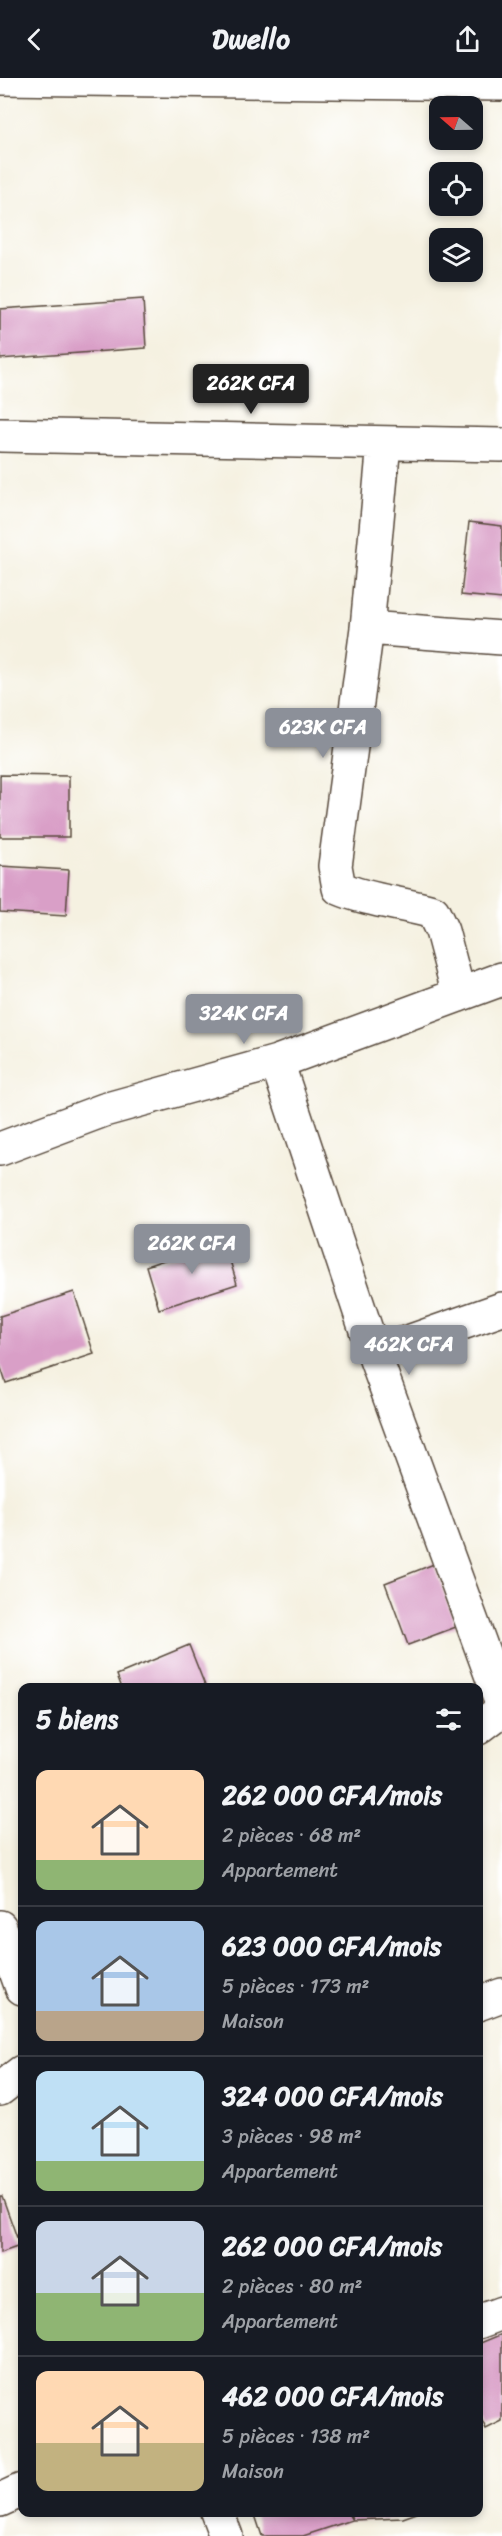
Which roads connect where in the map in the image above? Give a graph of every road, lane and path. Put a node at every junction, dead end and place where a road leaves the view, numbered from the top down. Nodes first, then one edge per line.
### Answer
1 (0, 78) edge
2 (502, 84) edge
3 (0, 435) edge
4 (384, 443) junction
5 (502, 445) edge
6 (367, 628) junction
7 (502, 638) edge
8 (502, 979) edge
9 (459, 995) junction
10 (277, 1062) junction
11 (0, 1149) edge
12 (502, 1309) edge
13 (374, 1354) junction
14 (502, 1704) edge
15 (502, 1710) edge
16 (483, 1724) edge
17 (0, 1927) edge
18 (18, 1977) edge
19 (502, 1995) edge
20 (483, 2002) edge
21 (18, 2075) edge
22 (0, 2089) edge
23 (502, 2313) edge
24 (483, 2320) edge
25 (18, 2492) edge
26 (0, 2500) edge
27 (220, 2517) edge
28 (226, 2536) edge

1 - 2 street
3 - 4 street
4 - 5 street
4 - 6 street
6 - 7 street
6 - 9 street
8 - 9 street
9 - 10 street
10 - 11 street
10 - 13 street
12 - 13 street
13 - 14 street
15 - 16 street
17 - 18 street
19 - 20 street
21 - 22 street
23 - 24 street
25 - 26 street
27 - 28 street

